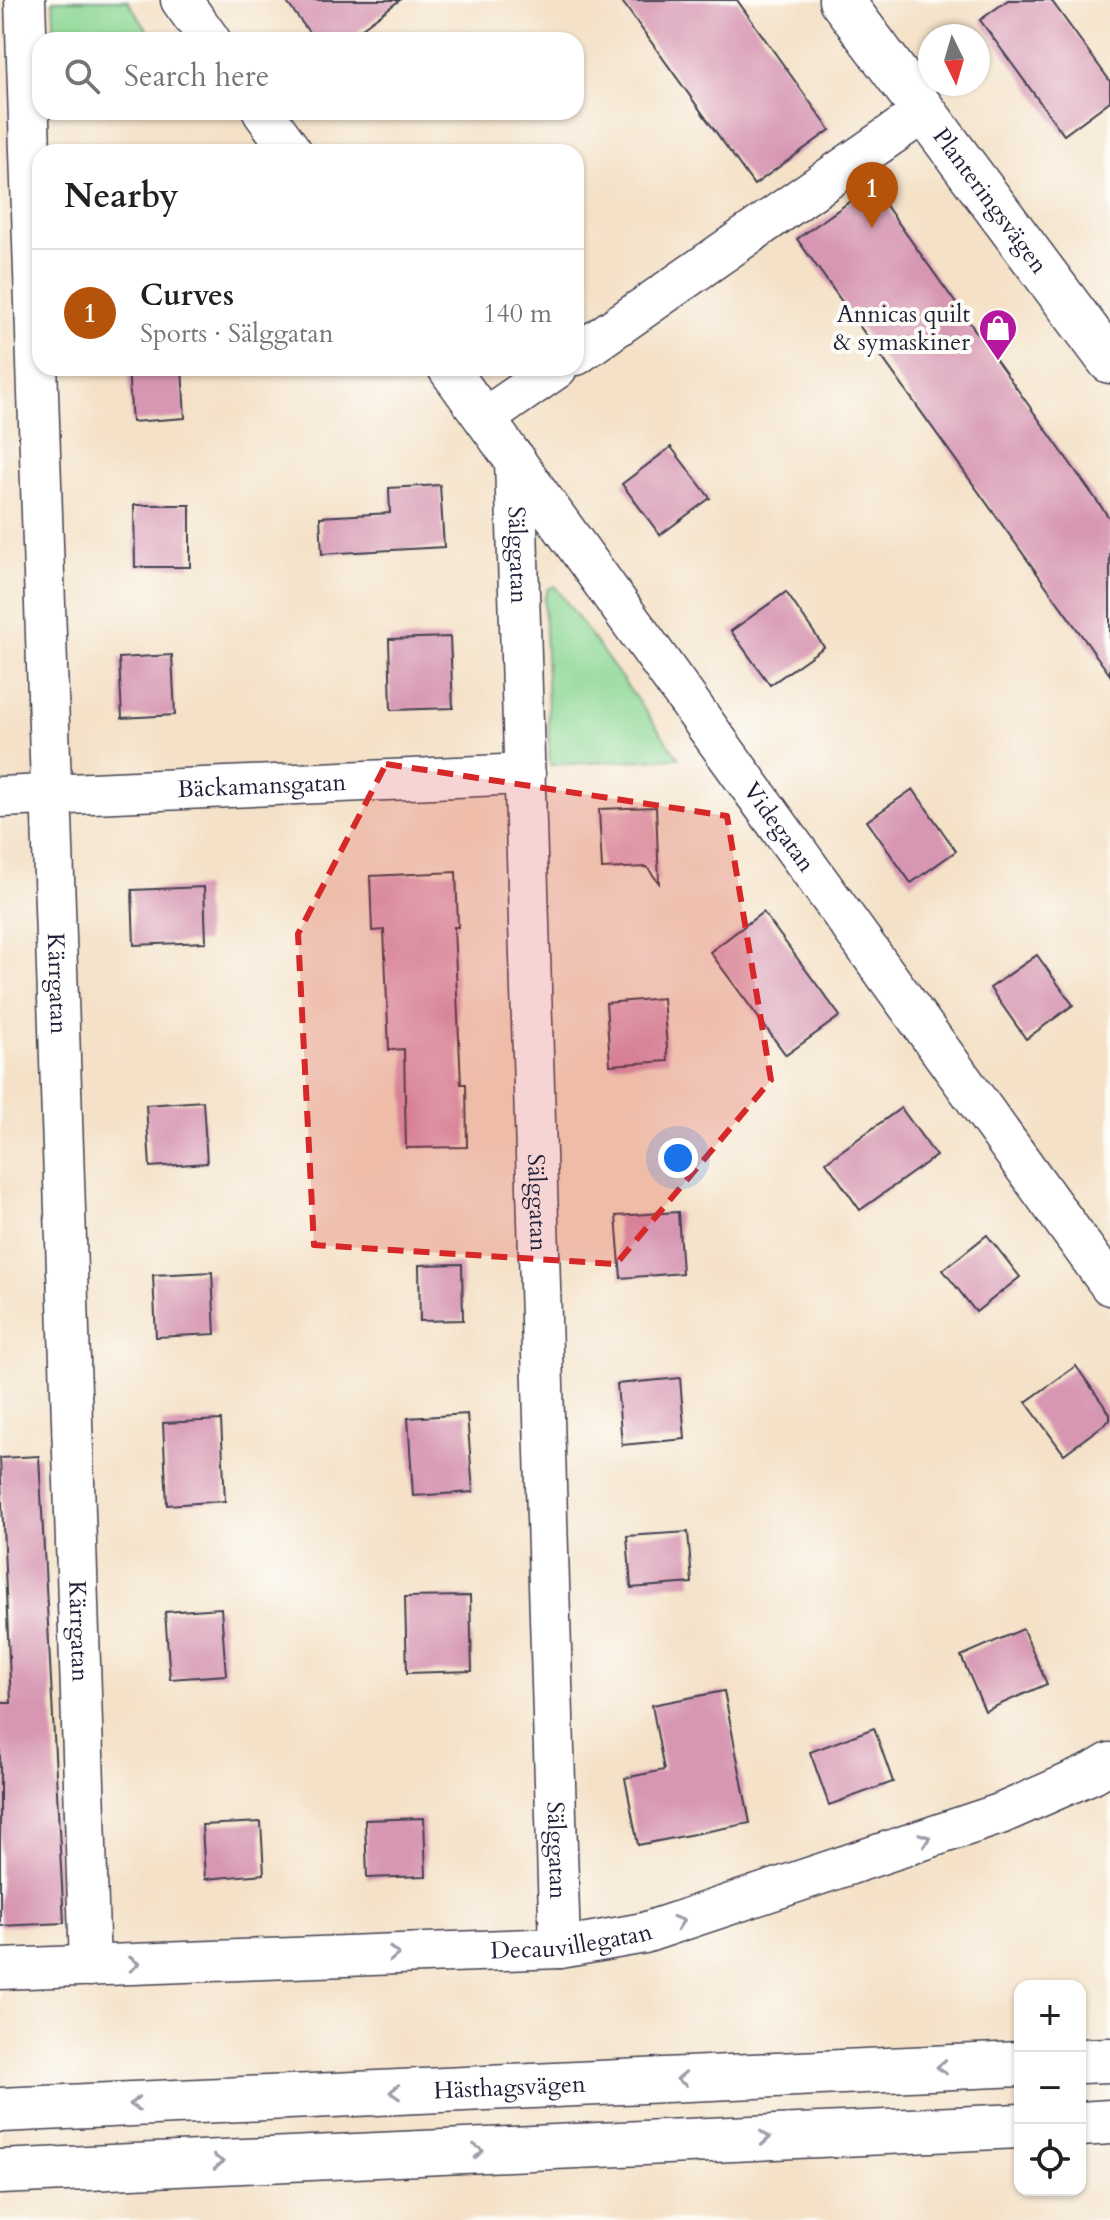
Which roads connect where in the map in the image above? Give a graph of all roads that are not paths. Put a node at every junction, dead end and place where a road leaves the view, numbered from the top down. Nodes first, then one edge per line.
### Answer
1 (25, 0) edge
2 (181, 0) edge
3 (841, 0) edge
4 (204, 32) edge
5 (924, 112) junction
6 (269, 120) edge
7 (286, 144) edge
8 (32, 232) edge
9 (584, 349) edge
10 (1110, 361) edge
11 (36, 376) edge
12 (454, 376) edge
13 (545, 376) edge
14 (485, 418) junction
15 (515, 459) junction
16 (525, 774) junction
17 (49, 794) junction
18 (0, 797) edge
19 (1110, 1285) edge
20 (1110, 1763) edge
21 (560, 1948) junction
22 (90, 1966) junction
23 (0, 1969) edge
24 (1110, 2060) edge
25 (1086, 2061) edge
26 (1014, 2064) edge
27 (0, 2110) edge
28 (1110, 2122) edge
29 (1086, 2124) edge
30 (1014, 2126) edge
31 (0, 2172) edge

1 - 8 street, Kärrgatan
2 - 4 street
3 - 5 main road, Planteringsvägen
5 - 9 street
5 - 10 main road, Planteringsvägen
6 - 7 street
11 - 17 street, Kärrgatan
12 - 14 street, Videgatan
13 - 14 street
14 - 15 street, Videgatan
15 - 16 street, Sälggatan
15 - 19 street, Videgatan
16 - 17 street, Bäckamansgatan
16 - 21 street, Sälggatan
17 - 18 street, Bäckamansgatan
17 - 22 street, Kärrgatan
21 -> 20 street, Decauvillegatan
22 -> 21 street, Decauvillegatan
22 - 23 street, Decauvillegatan
24 - 25 main road
26 -> 27 main road, Hästhagsvägen
28 - 29 main road
31 -> 30 main road

